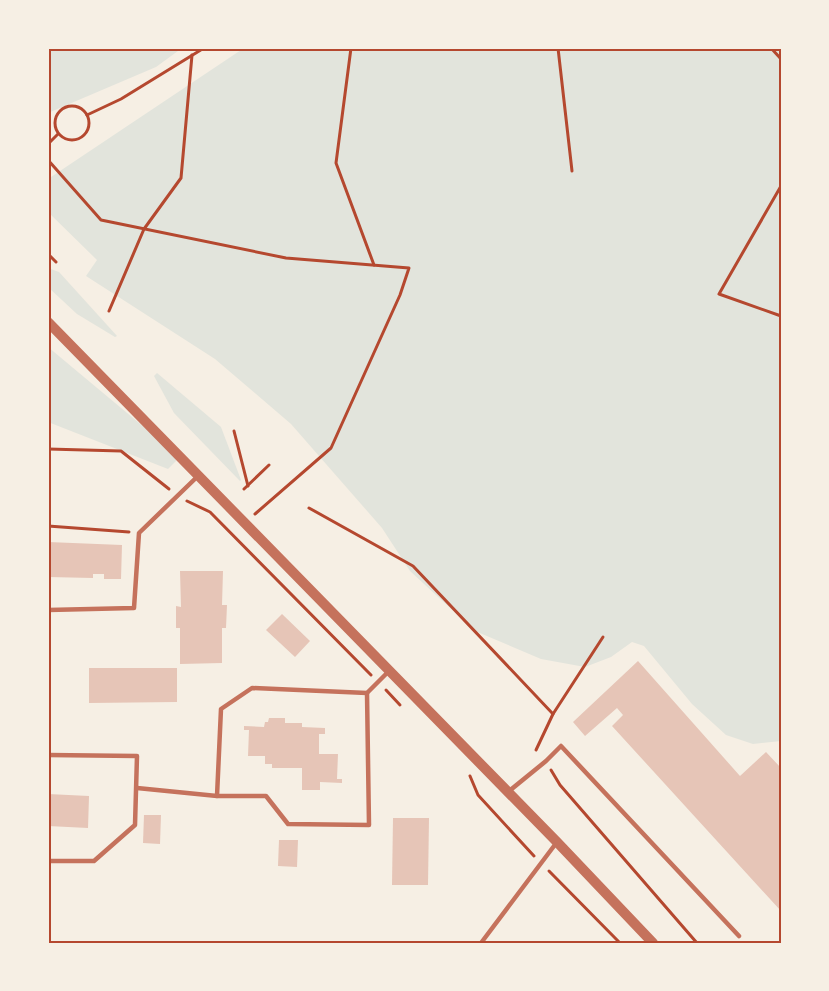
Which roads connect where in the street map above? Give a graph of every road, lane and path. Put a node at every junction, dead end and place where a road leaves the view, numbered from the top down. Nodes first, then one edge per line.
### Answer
1 (204, 48) edge
2 (351, 48) edge
3 (558, 48) edge
4 (771, 48) edge
5 (192, 55) junction
6 (781, 59) edge
7 (87, 115) junction
8 (58, 134) junction
9 (48, 144) edge
10 (48, 160) edge
11 (572, 171) dead end
12 (781, 186) edge
13 (144, 229) junction
14 (48, 254) edge
15 (48, 260) edge
16 (374, 265) junction
17 (109, 311) dead end
18 (781, 316) edge
19 (48, 322) edge
20 (234, 430) dead end
21 (48, 449) edge
22 (269, 465) dead end
23 (199, 475) junction
24 (177, 496) junction
25 (309, 508) dead end
26 (245, 523) junction
27 (48, 526) edge
28 (139, 533) junction
29 (48, 610) edge
30 (603, 637) dead end
31 (389, 671) junction
32 (378, 682) junction
33 (367, 693) junction
34 (401, 706) dead end
35 (553, 714) junction
36 (536, 750) dead end
37 (48, 755) edge
38 (546, 761) junction
39 (464, 770) dead end
40 (137, 788) junction
41 (508, 792) junction
42 (217, 796) junction
43 (557, 842) junction
44 (48, 861) edge
45 (541, 863) junction
46 (739, 936) dead end
47 (481, 943) edge
48 (620, 943) edge
49 (653, 943) edge
50 (697, 943) edge

1 - 5 path
2 - 16 path
3 - 11 path
4 - 6 path
5 - 7 path
5 - 13 path
7 - 8 path
7 - 8 path
8 - 9 path
10 - 13 path
12 - 18 path
13 - 16 path
13 - 17 path
14 - 15 path
16 - 26 path
19 - 23 street
20 - 22 path
21 - 24 path
23 - 24 lane
23 - 26 street
24 - 28 lane
24 - 32 path
25 - 35 path
26 - 31 street
27 - 28 path
28 - 29 lane
30 - 35 path
31 - 32 lane
31 - 41 street
32 - 33 lane
32 - 34 path
33 - 42 lane
33 - 42 lane
35 - 36 path
37 - 40 lane
38 - 41 lane
38 - 46 lane
38 - 50 path
39 - 45 path
40 - 42 lane
40 - 44 lane
41 - 43 street
43 - 45 lane
43 - 49 street
45 - 47 lane
45 - 48 path

